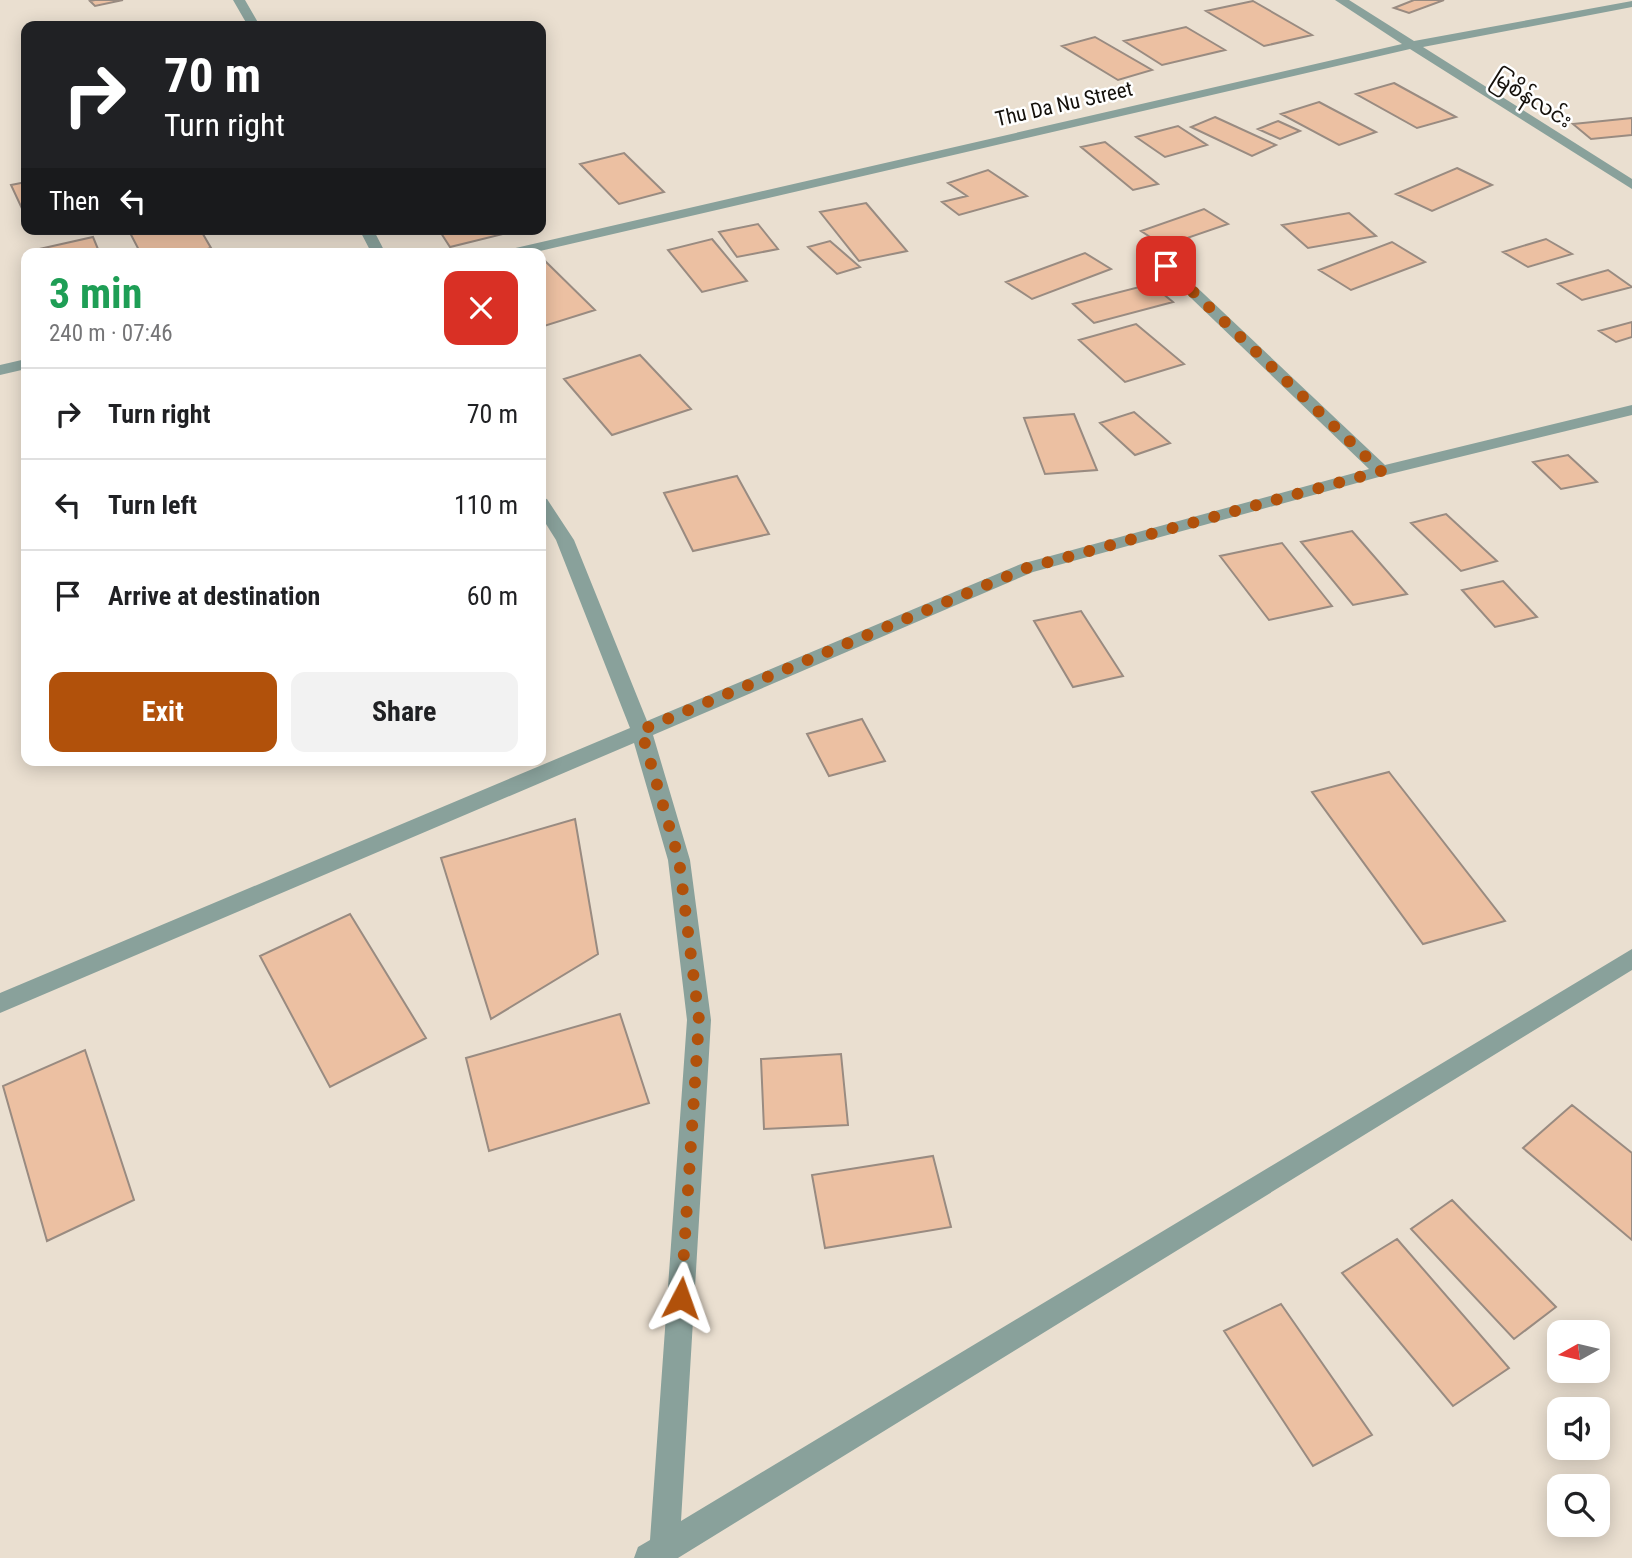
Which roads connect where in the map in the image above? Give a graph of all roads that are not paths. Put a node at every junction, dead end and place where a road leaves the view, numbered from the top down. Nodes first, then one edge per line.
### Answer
1 (239, 0) edge
2 (1341, 0) edge
3 (1632, 4) edge
4 (251, 21) edge
5 (1412, 45) junction
6 (1632, 185) edge
7 (1146, 247) dead end
8 (533, 248) edge
9 (21, 365) edge
10 (0, 370) edge
11 (1632, 410) edge
12 (1381, 471) junction
13 (546, 511) edge
14 (641, 730) junction
15 (1632, 958) edge
16 (0, 1003) edge
17 (660, 1555) edge

1 - 4 street
2 - 5 street, မြစိန်လင်း
3 - 5 street, Thu Da Nu Street
5 - 6 street, မြစိန်လင်း
5 - 8 street, Thu Da Nu Street
7 - 12 street
9 - 10 street
11 - 12 street
12 - 14 street
13 - 14 street
14 - 16 street
14 - 17 street
15 - 17 street

